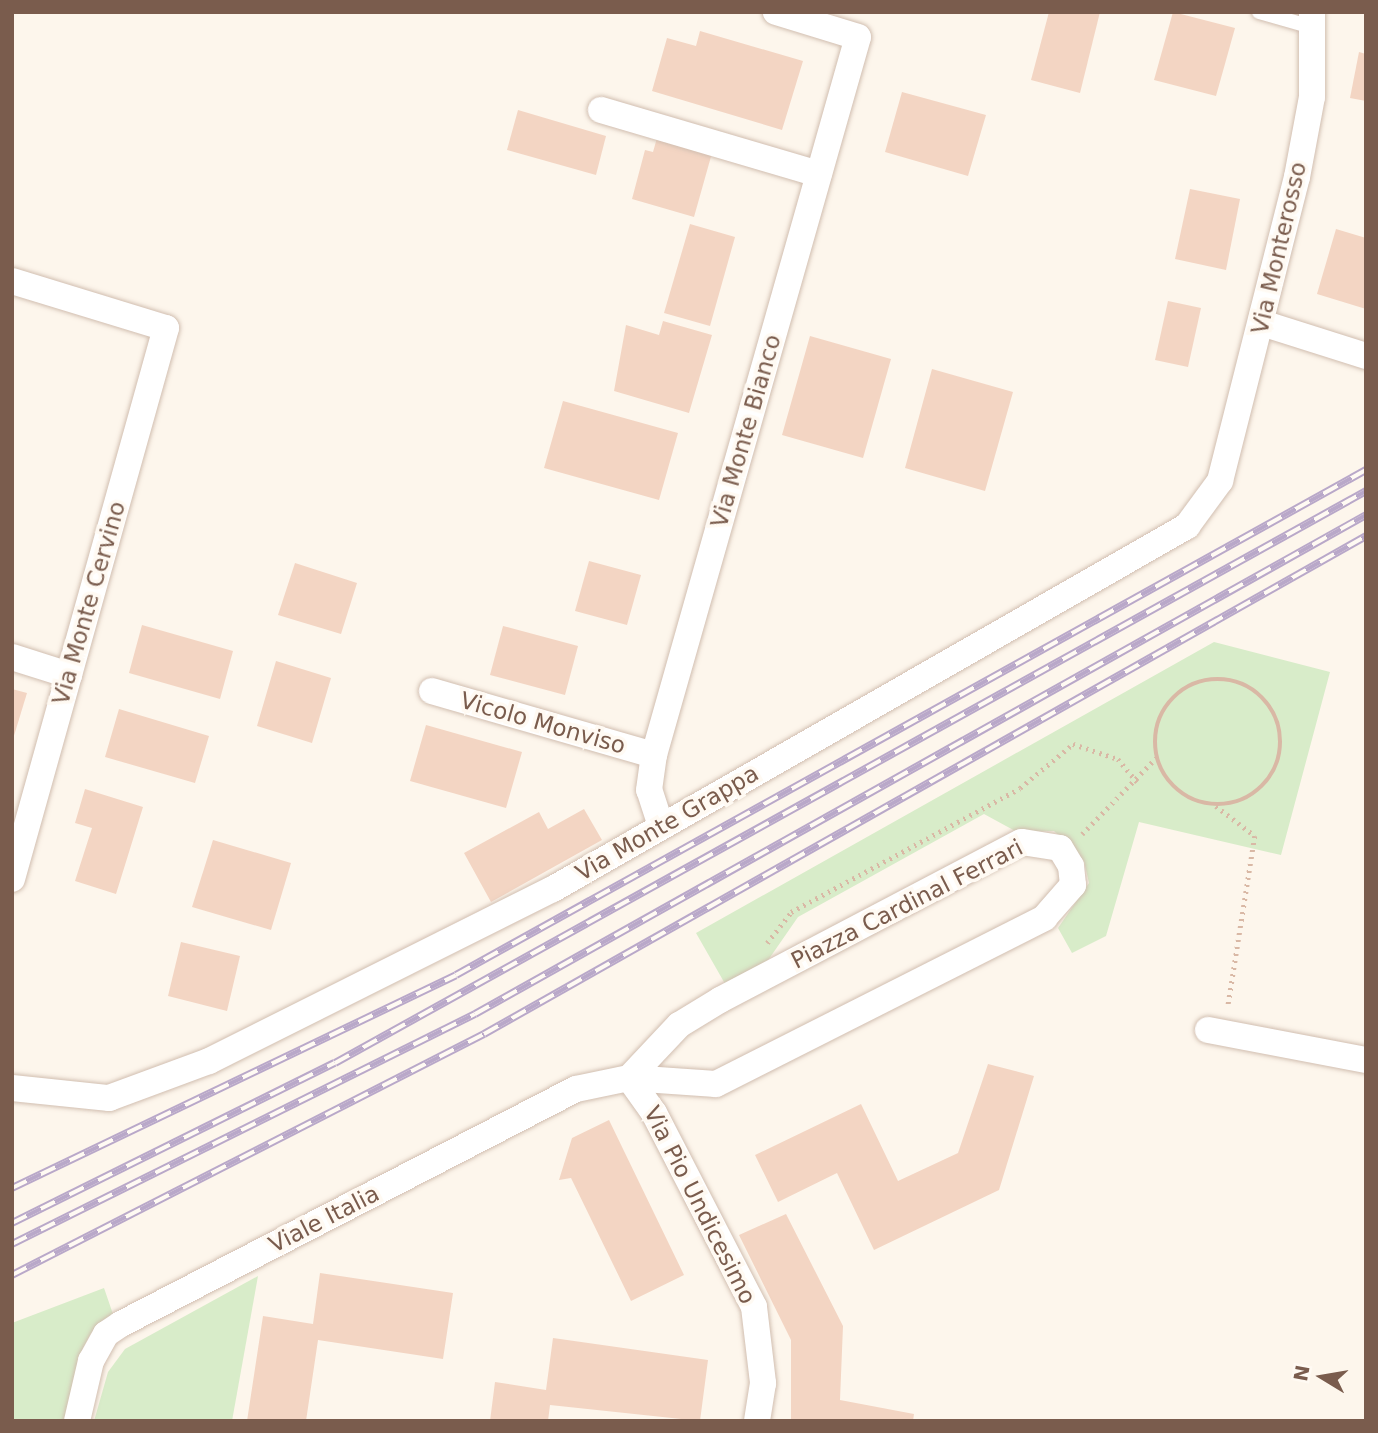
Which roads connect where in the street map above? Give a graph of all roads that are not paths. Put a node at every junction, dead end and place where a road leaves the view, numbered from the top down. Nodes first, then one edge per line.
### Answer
1 (776, 12) edge
2 (1259, 12) edge
3 (1313, 20) edge
4 (601, 110) dead end
5 (819, 174) junction
6 (12, 281) edge
7 (1262, 323) junction
8 (1366, 356) edge
9 (1220, 481) joint
10 (12, 657) edge
11 (69, 675) junction
12 (432, 691) dead end
13 (654, 755) junction
14 (661, 826) junction
15 (12, 879) edge
16 (1215, 1032) road end
17 (1366, 1060) edge
18 (629, 1077) junction
19 (12, 1088) edge
20 (77, 1421) edge
21 (757, 1421) edge

1 - 5 street, Via Monte Bianco
2 - 3 lane
3 - 7 street, Via Monterosso
4 - 5 street
5 - 13 street, Via Monte Bianco
6 - 11 street, Via Monte Cervino
7 - 8 street
7 - 9 street, Via Monterosso
9 - 14 street, Via Monte Grappa
10 - 11 street
11 - 15 street, Via Monte Cervino
12 - 13 street, Vicolo Monviso
13 - 14 street, Via Monte Bianco
14 - 19 street, Via Monte Grappa
16 - 17 street
18 - 18 street, Piazza Cardinal Ferrari
18 - 20 street, Viale Italia
18 - 21 street, Via Pio Undicesimo

